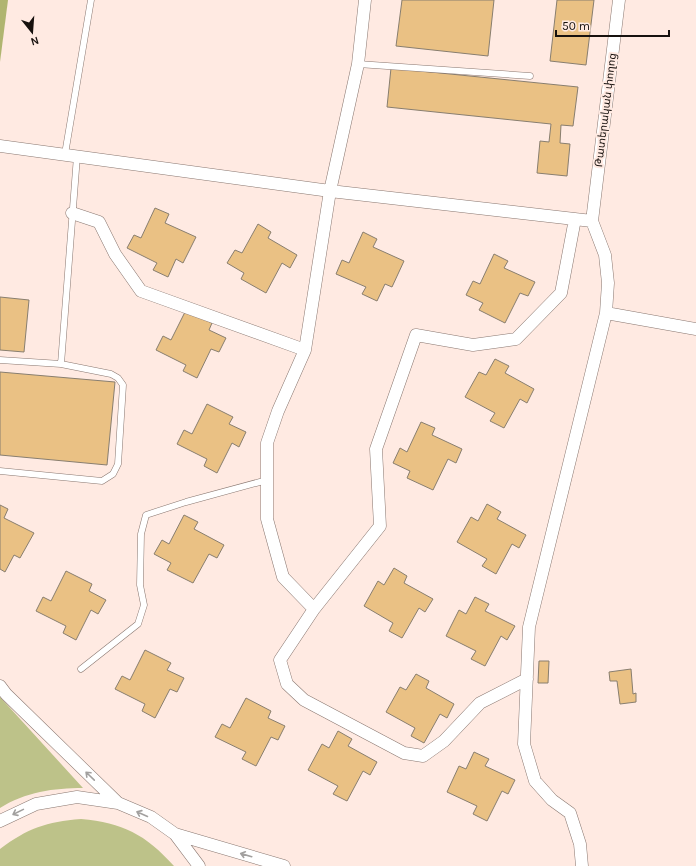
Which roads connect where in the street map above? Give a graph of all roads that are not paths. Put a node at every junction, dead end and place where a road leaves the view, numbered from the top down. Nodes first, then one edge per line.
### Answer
1 (91, 0) edge
2 (365, 0) edge
3 (619, 0) edge
4 (358, 64) junction
5 (530, 76) dead end
6 (0, 146) edge
7 (71, 155) junction
8 (330, 191) junction
9 (72, 213) junction
10 (575, 219) junction
11 (592, 221) junction
12 (606, 313) junction
13 (696, 329) edge
14 (304, 350) junction
15 (0, 360) edge
16 (61, 364) junction
17 (0, 471) edge
18 (267, 480) junction
19 (314, 610) junction
20 (82, 669) dead end
21 (527, 678) junction
22 (0, 686) edge
23 (118, 803) junction
24 (0, 821) edge
25 (175, 834) junction
26 (199, 866) edge
27 (284, 866) edge
28 (582, 866) edge

1 - 7 lane
2 - 4 street
3 - 11 street, Թատերական փողոց
4 - 5 lane
4 - 8 street
6 - 7 street
7 - 8 street
7 - 9 lane
8 - 10 street
8 - 14 street
9 - 14 street
9 - 16 lane
10 - 11 street
10 - 19 street
11 - 12 street
12 - 13 street
12 - 21 street
14 - 18 street
15 - 16 lane
16 - 17 lane
18 - 19 street
18 - 20 lane
19 - 21 street
21 - 28 street
23 -> 22 street
23 -> 24 street
25 -> 23 street
25 - 26 street
27 -> 25 street

